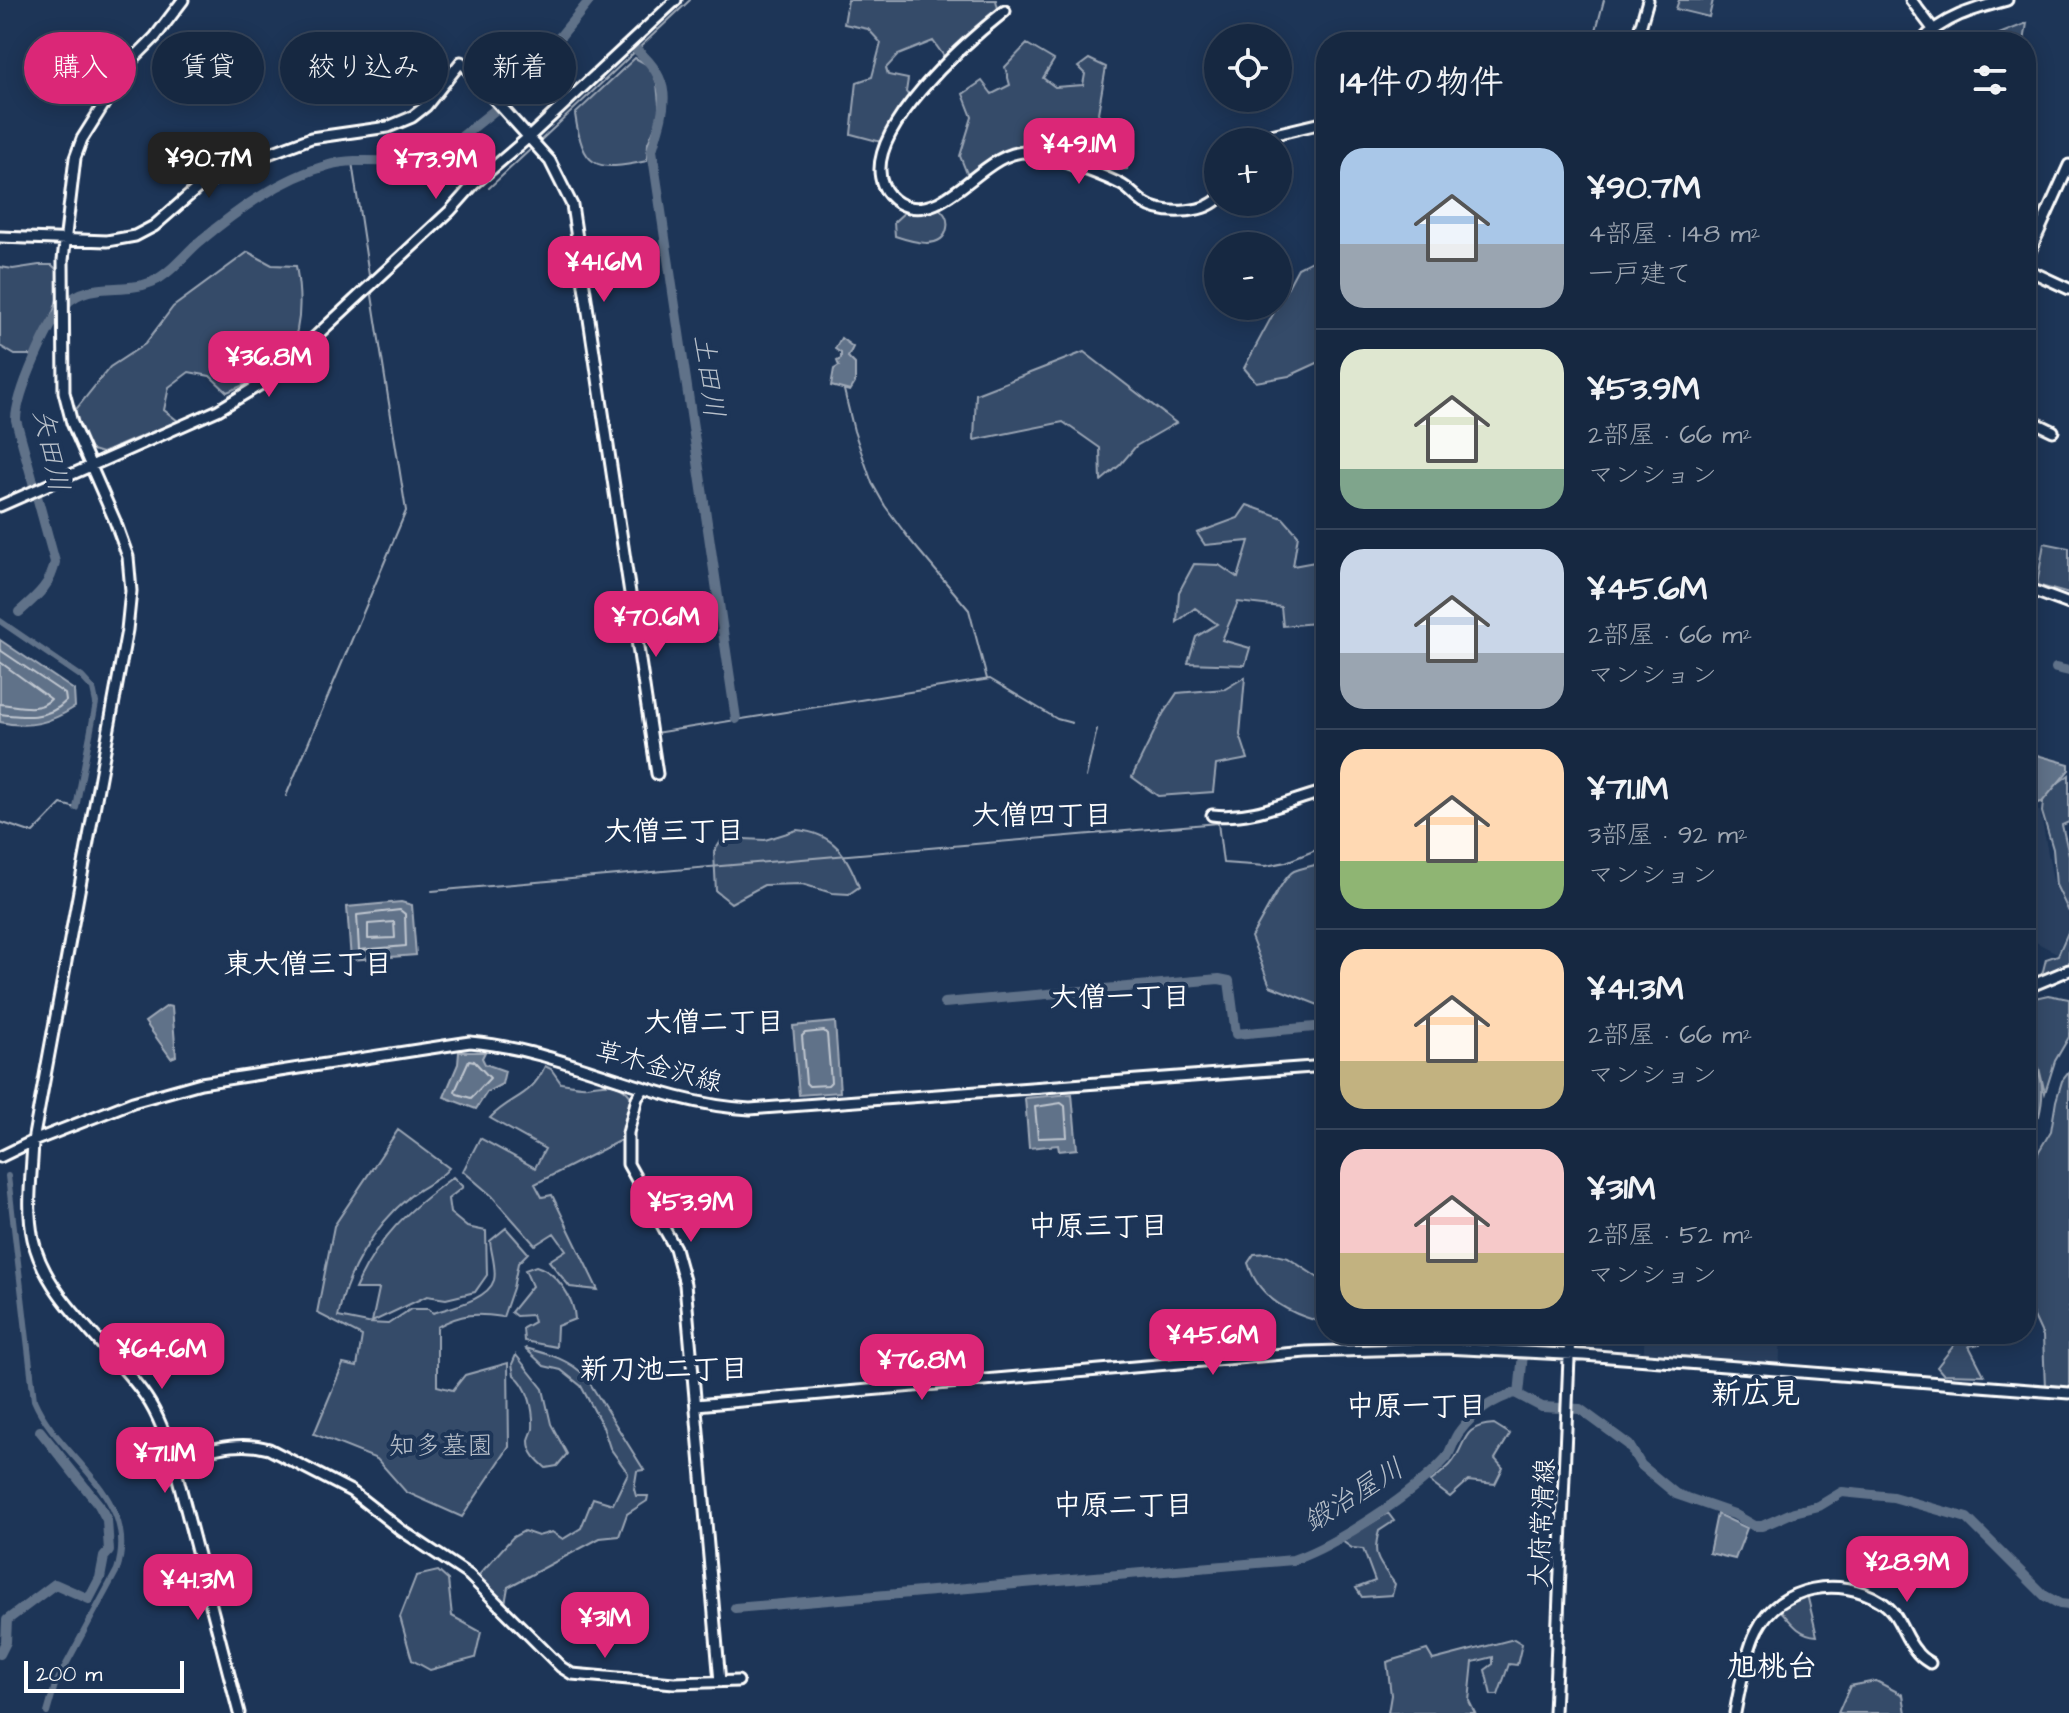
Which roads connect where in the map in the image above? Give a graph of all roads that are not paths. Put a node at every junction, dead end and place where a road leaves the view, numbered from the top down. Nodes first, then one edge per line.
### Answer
1 (183, 0) edge
2 (676, 0) edge
3 (1648, 0) edge
4 (1911, 0) edge
5 (2007, 0) edge
6 (1005, 11) dead end
7 (1933, 29) junction
8 (1639, 32) edge
9 (1930, 32) edge
10 (1316, 124) edge
11 (1292, 130) edge
12 (529, 137) junction
13 (2069, 165) edge
14 (1204, 207) edge
15 (0, 237) edge
16 (2036, 238) edge
17 (67, 239) junction
18 (2036, 274) edge
19 (2069, 289) edge
20 (2036, 423) edge
21 (2053, 431) dead end
22 (90, 466) junction
23 (0, 506) edge
24 (2036, 592) edge
25 (2069, 604) edge
26 (657, 774) dead end
27 (1316, 794) edge
28 (1212, 815) dead end
29 (2069, 970) edge
30 (2036, 984) edge
31 (1316, 1067) edge
32 (644, 1088) junction
33 (33, 1141) junction
34 (0, 1157) edge
35 (1570, 1344) edge
36 (1569, 1354) junction
37 (2069, 1393) edge
38 (696, 1405) junction
39 (173, 1459) junction
40 (1930, 1663) dead end
41 (738, 1681) dead end
42 (720, 1682) junction
43 (239, 1713) edge
44 (1554, 1713) edge
45 (1735, 1713) edge

1 - 17 street
2 - 12 street
3 - 8 street
4 - 7 street
5 - 7 street
6 - 14 street
7 - 9 street
10 - 11 street
12 - 17 street
12 - 22 street
12 - 26 street
13 - 16 street
15 - 17 street
17 - 22 street
18 - 19 street
20 - 21 street
22 - 23 street
22 - 33 street
24 - 25 street
27 - 28 street
29 - 30 street
31 - 32 street, 草木金沢線
32 - 33 street, 草木金沢線
32 - 38 street
33 - 34 street, 草木金沢線
33 - 39 street
35 - 36 street, 大府常滑線
36 - 37 street
36 - 38 street
36 - 44 street, 大府常滑線
38 - 42 street
39 - 42 street
39 - 43 street
40 - 45 street
41 - 42 street

